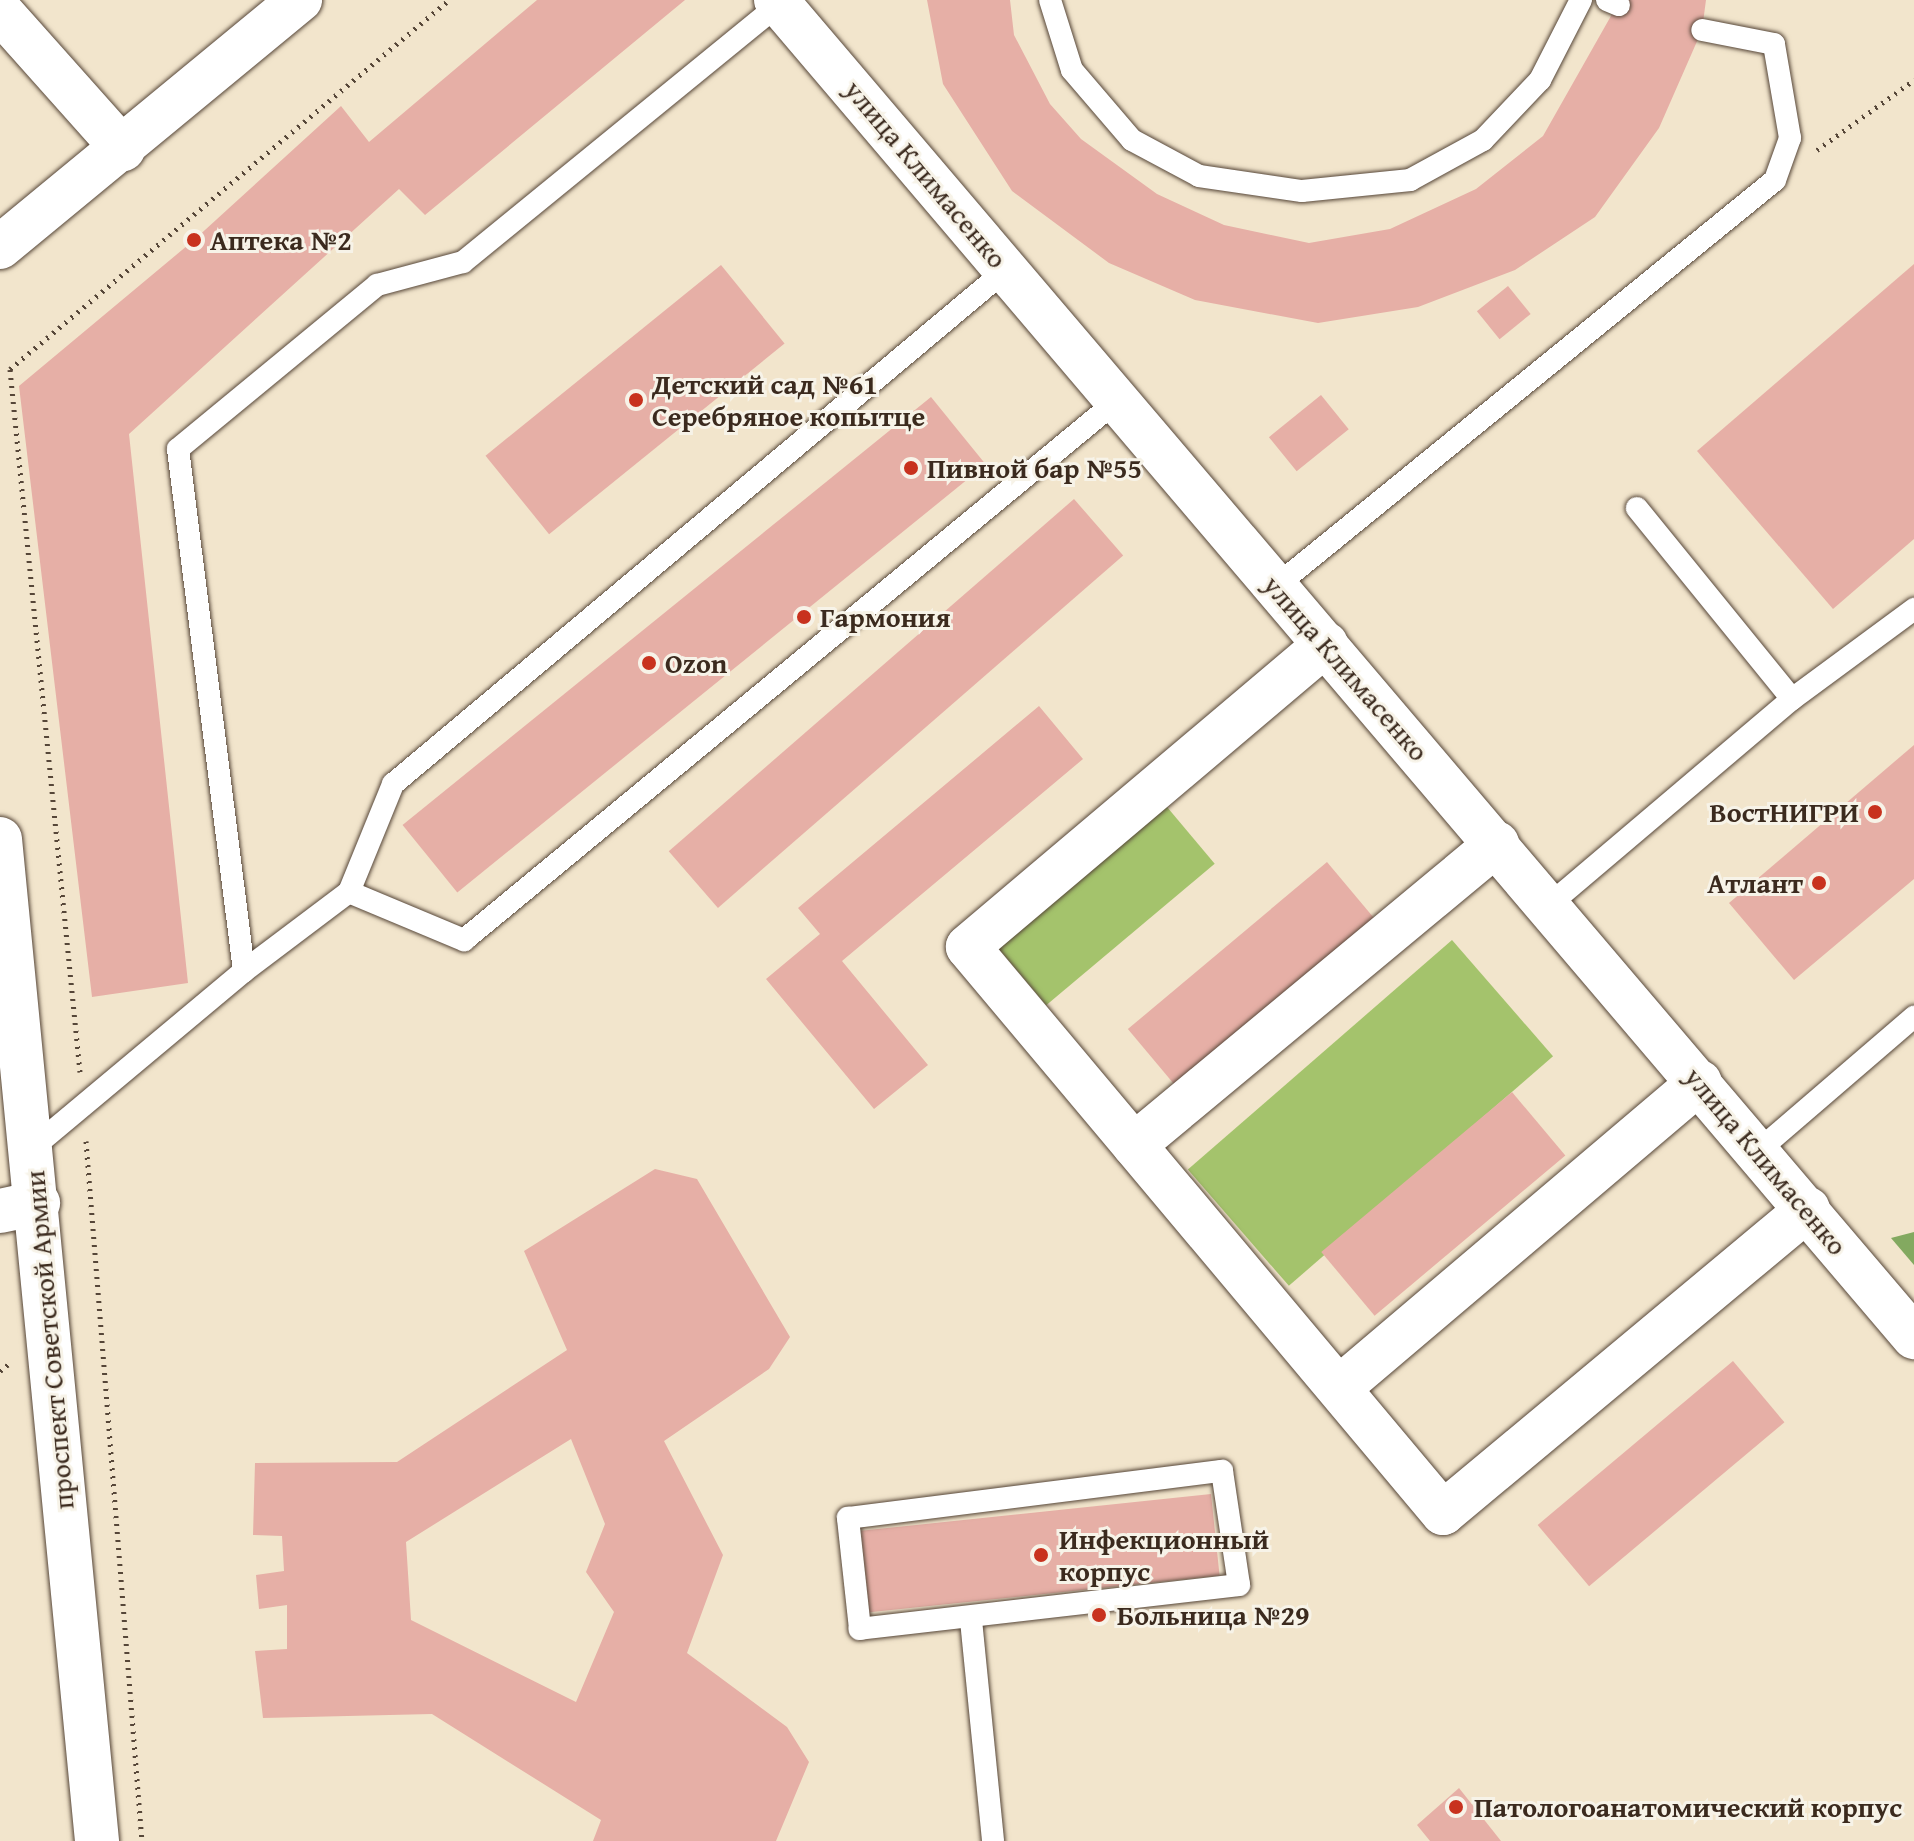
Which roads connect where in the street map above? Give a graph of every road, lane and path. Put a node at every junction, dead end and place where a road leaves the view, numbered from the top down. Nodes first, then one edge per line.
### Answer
1 (300, 0) edge
2 (449, 0) edge
3 (1050, 0) edge
4 (1581, 0) edge
5 (781, 1) edge
6 (0, 11) edge
7 (1702, 30) dead end
8 (1914, 80) edge
9 (123, 149) junction
10 (1775, 180) junction
11 (0, 247) edge
12 (1007, 269) junction
13 (1118, 400) junction
14 (1637, 508) dead end
15 (1276, 586) junction
16 (1914, 609) edge
17 (1326, 644) junction
18 (1792, 699) junction
19 (0, 839) edge
20 (1497, 844) junction
21 (349, 892) junction
22 (1549, 905) junction
23 (244, 971) junction
24 (1914, 1017) edge
25 (1700, 1082) junction
26 (83, 1106) junction
27 (1134, 1145) junction
28 (30, 1150) junction
29 (1758, 1151) junction
30 (19, 1207) edge
31 (1808, 1209) junction
32 (1914, 1337) edge
33 (1339, 1388) junction
34 (971, 1620) junction
35 (97, 1841) edge
36 (142, 1841) edge
37 (993, 1841) edge

1 - 9 street
2 - 26 path
3 - 4 lane
5 - 12 street, улица Климасенко
5 - 23 lane
6 - 9 street
7 - 10 lane
8 - 10 path
9 - 11 street
10 - 15 lane
12 - 13 street, улица Климасенко
12 - 21 lane
13 - 15 street, улица Климасенко
13 - 21 lane
14 - 18 lane
15 - 17 street, улица Климасенко
16 - 18 lane
17 - 20 street, улица Климасенко
17 - 27 street
18 - 22 lane
19 - 28 street, проспект Советской Армии
20 - 22 street, улица Климасенко
20 - 27 street
21 - 23 lane
22 - 25 street, улица Климасенко
23 - 26 lane
24 - 29 lane
25 - 29 street, улица Климасенко
25 - 33 street
26 - 28 lane
26 - 36 path
27 - 33 street
28 - 30 street, проспект Советской Армии
29 - 31 street, улица Климасенко
30 - 35 street, проспект Советской Армии
31 - 32 street, улица Климасенко
31 - 33 street
34 - 34 lane
34 - 37 lane

